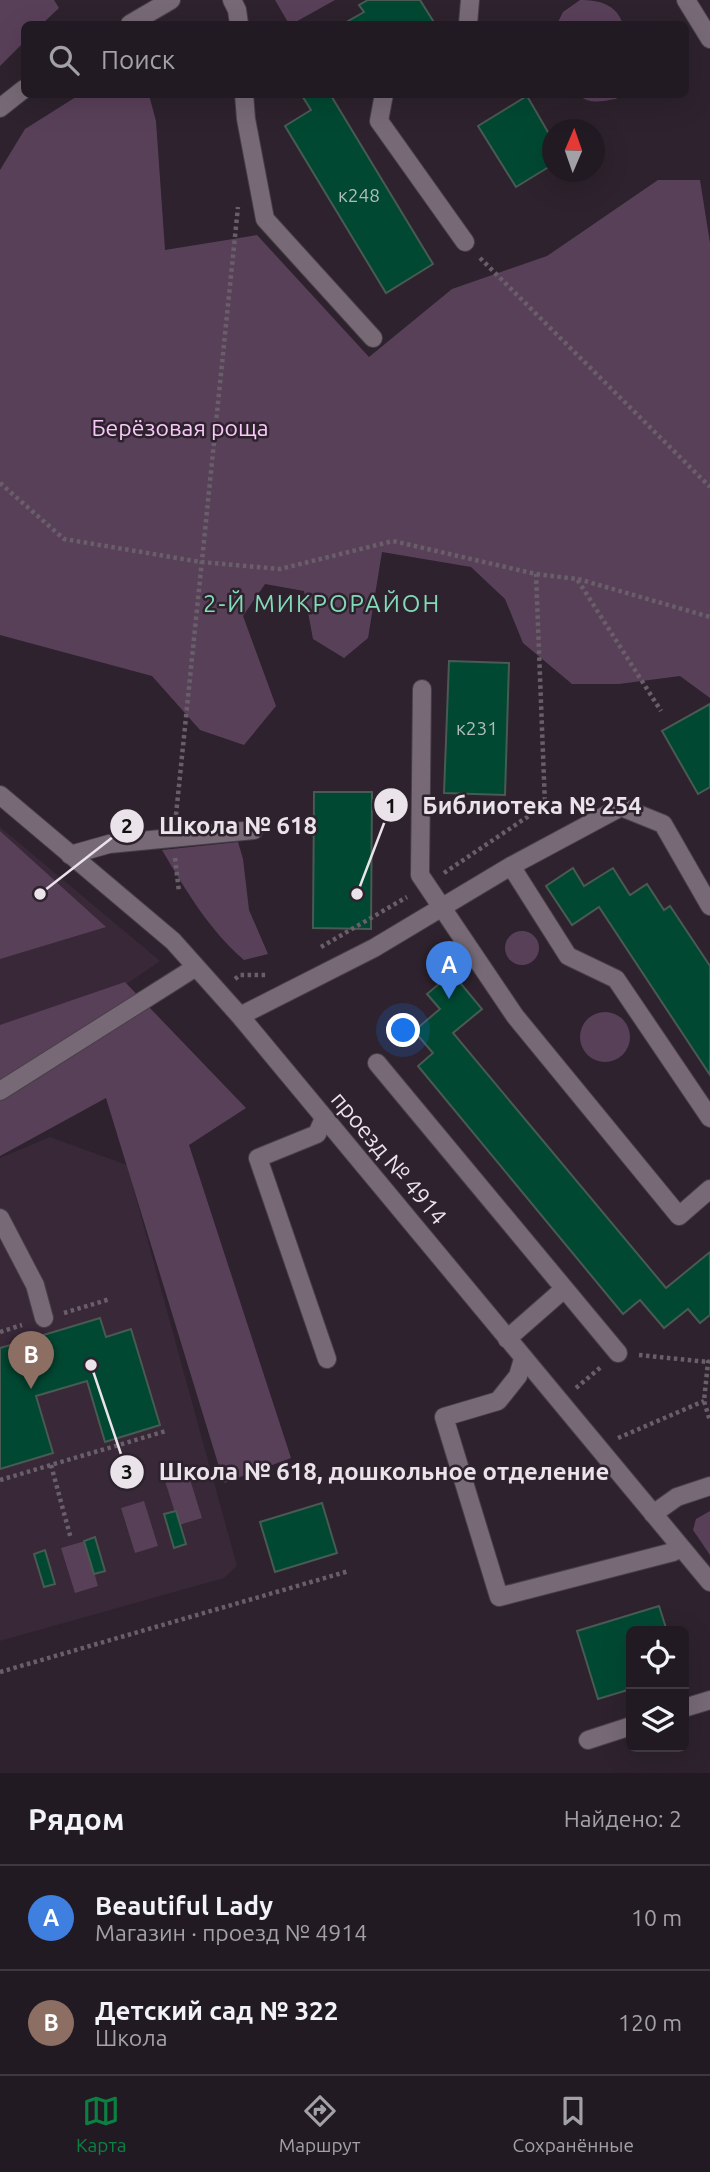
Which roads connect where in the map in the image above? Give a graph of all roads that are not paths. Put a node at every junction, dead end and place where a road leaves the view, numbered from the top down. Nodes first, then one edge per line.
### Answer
1 (171, 0) edge
2 (232, 0) edge
3 (470, 0) edge
4 (687, 0) edge
5 (135, 21) edge
6 (239, 21) edge
7 (468, 21) edge
8 (710, 39) edge
9 (21, 91) edge
10 (244, 98) edge
11 (383, 98) edge
12 (0, 108) edge
13 (465, 242) road end
14 (373, 338) dead end
15 (422, 689) dead end
16 (0, 795) edge
17 (254, 830) dead end
18 (70, 855) junction
19 (511, 866) junction
20 (710, 906) edge
21 (442, 907) junction
22 (196, 967) junction
23 (240, 1016) junction
24 (377, 1063) dead end
25 (0, 1091) edge
26 (324, 1118) junction
27 (710, 1118) edge
28 (710, 1189) edge
29 (0, 1217) edge
30 (564, 1289) junction
31 (44, 1318) dead end
32 (507, 1339) junction
33 (618, 1353) dead end
34 (327, 1359) dead end
35 (523, 1359) junction
36 (710, 1486) edge
37 (653, 1514) junction
38 (681, 1548) junction
39 (710, 1582) edge
40 (710, 1700) edge
41 (689, 1706) edge
42 (626, 1728) edge
43 (587, 1740) dead end

1 - 5 street
2 - 6 street
3 - 7 street
4 - 8 street
9 - 12 street
10 - 14 street
11 - 13 street
15 - 21 street
16 - 18 street, проезд № 4914
17 - 18 street
18 - 22 street, проезд № 4914
19 - 20 street
19 - 21 street
19 - 27 street
21 - 23 street
21 - 28 street
22 - 23 street, проезд № 4914
22 - 25 street
23 - 26 street, проезд № 4914
24 - 30 street
26 - 32 street, проезд № 4914
26 - 34 street
29 - 31 street
30 - 32 street
30 - 33 street
32 - 35 street, проезд № 4914
35 - 37 street, проезд № 4914
35 - 38 street
36 - 37 street
37 - 38 street, проезд № 4914
38 - 39 street, проезд № 4914
40 - 41 street
42 - 43 street

